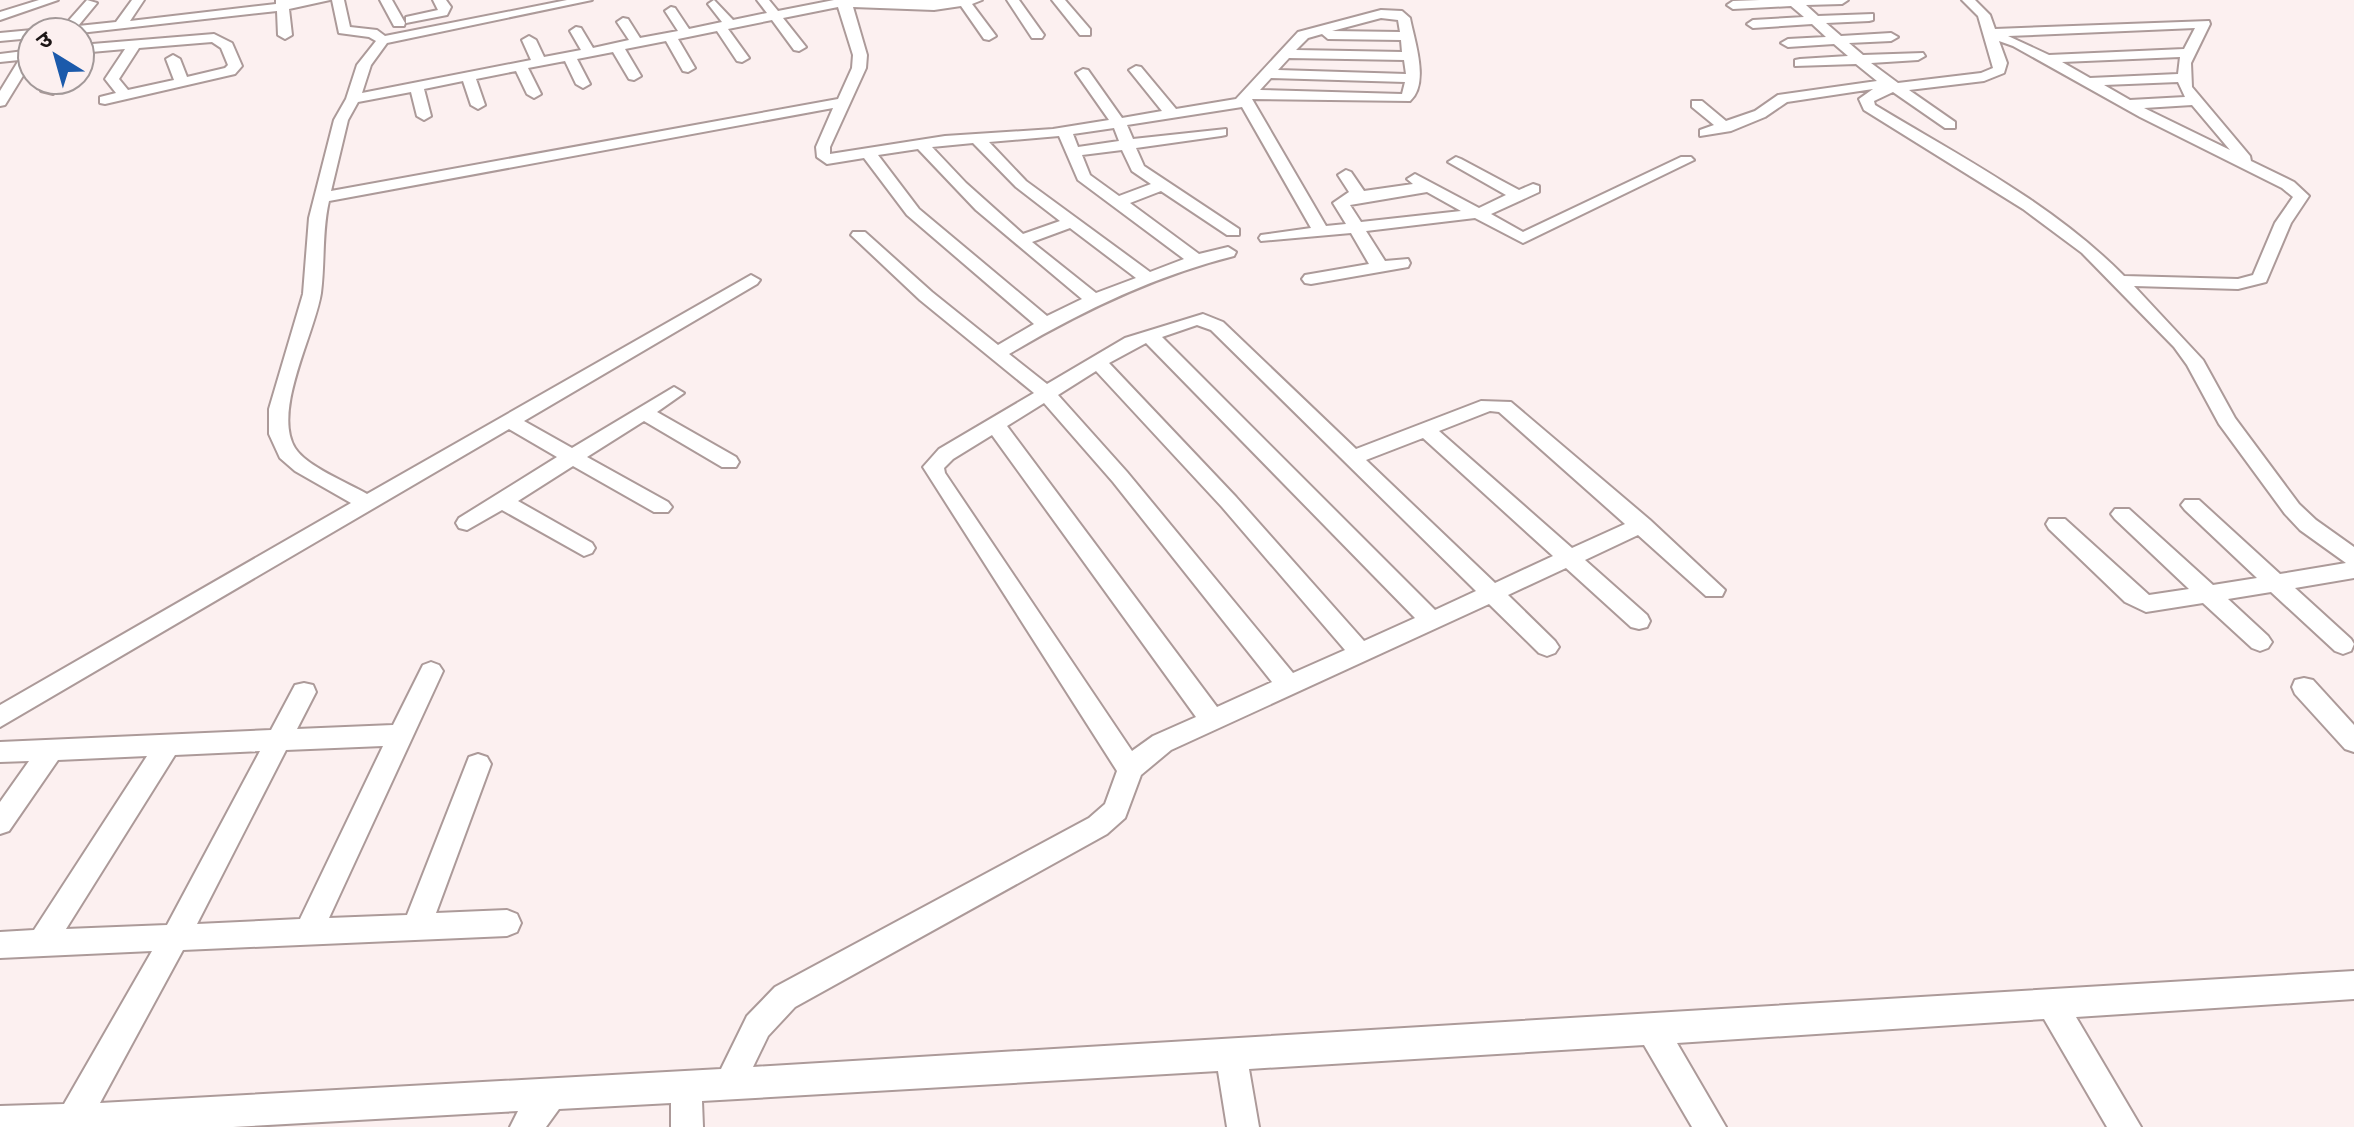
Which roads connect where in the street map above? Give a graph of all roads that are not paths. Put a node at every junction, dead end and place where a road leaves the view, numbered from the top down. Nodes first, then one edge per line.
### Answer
1 (5, 0) edge
2 (52, 0) edge
3 (138, 0) edge
4 (185, 0) edge
5 (324, 0) edge
6 (338, 0) edge
7 (386, 0) edge
8 (439, 0) edge
9 (586, 0) edge
10 (763, 0) edge
11 (1013, 0) edge
12 (1058, 0) edge
13 (1842, 0) edge
14 (1968, 0) edge
15 (970, 1) edge
16 (1793, 1) edge
17 (845, 2) junction
18 (91, 3) dead end
19 (825, 3) edge
20 (282, 4) edge
21 (714, 4) dead end
22 (1733, 5) dead end
23 (671, 11) dead end
24 (776, 15) junction
25 (0, 16) edge
26 (77, 16) edge
27 (1869, 17) dead end
28 (1815, 20) junction
29 (170, 21) junction
30 (623, 22) dead end
31 (399, 23) junction
32 (1753, 24) dead end
33 (120, 25) junction
34 (725, 25) junction
35 (96, 27) edge
36 (576, 31) dead end
37 (1085, 32) dead end
38 (686, 33) junction
39 (1991, 34) junction
40 (285, 35) dead end
41 (1037, 35) dead end
42 (1303, 35) junction
43 (378, 36) junction
44 (670, 36) junction
45 (989, 36) dead end
46 (1408, 36) junction
47 (1891, 37) dead end
48 (529, 40) dead end
49 (1837, 40) junction
50 (136, 43) junction
51 (637, 43) junction
52 (1788, 43) dead end
53 (96, 47) edge
54 (617, 47) junction
55 (799, 47) dead end
56 (589, 52) junction
57 (2188, 53) junction
58 (1286, 54) junction
59 (569, 56) junction
60 (1411, 56) junction
61 (1918, 56) dead end
62 (742, 58) dead end
63 (173, 59) dead end
64 (1859, 59) junction
65 (2046, 59) junction
66 (539, 62) junction
67 (1800, 63) dead end
68 (520, 66) junction
69 (688, 68) dead end
70 (1136, 70) dead end
71 (1083, 73) dead end
72 (1269, 74) junction
73 (468, 76) junction
74 (634, 76) dead end
75 (16, 78) edge
76 (1413, 78) junction
77 (2182, 78) junction
78 (182, 82) junction
79 (2087, 82) junction
80 (583, 84) dead end
81 (416, 86) junction
82 (1892, 86) junction
83 (534, 94) dead end
84 (125, 96) junction
85 (1249, 98) junction
86 (353, 99) junction
87 (105, 100) dead end
88 (2194, 101) junction
89 (0, 102) edge
90 (845, 102) junction
91 (1697, 104) dead end
92 (2126, 104) junction
93 (478, 105) dead end
94 (1172, 114) junction
95 (424, 116) dead end
96 (1119, 123) junction
97 (2213, 124) junction
98 (1950, 125) dead end
99 (2171, 127) junction
100 (1726, 128) junction
101 (1064, 131) junction
102 (1221, 132) dead end
103 (1705, 133) dead end
104 (978, 139) junction
105 (921, 143) junction
106 (1127, 147) junction
107 (1072, 152) junction
108 (868, 153) junction
109 (1686, 160) dead end
110 (1456, 162) dead end
111 (2244, 164) junction
112 (1346, 175) dead end
113 (1415, 179) dead end
114 (1162, 185) junction
115 (1430, 187) junction
116 (324, 197) junction
117 (1352, 197) junction
118 (1117, 202) junction
119 (1478, 213) junction
120 (1072, 222) junction
121 (1356, 228) junction
122 (1233, 232) dead end
123 (1321, 232) junction
124 (859, 235) dead end
125 (1267, 238) dead end
126 (1021, 240) junction
127 (1228, 252) dead end
128 (1193, 261) junction
129 (1402, 263) dead end
130 (1380, 267) junction
131 (1149, 279) junction
132 (1311, 279) dead end
133 (751, 280) dead end
134 (2122, 281) junction
135 (1094, 300) junction
136 (1045, 324) junction
137 (1149, 335) junction
138 (997, 353) junction
139 (1097, 362) junction
140 (674, 393) dead end
141 (1046, 393) junction
142 (643, 412) junction
143 (509, 421) junction
144 (995, 424) junction
145 (1425, 429) junction
146 (572, 456) junction
147 (1354, 457) junction
148 (729, 462) dead end
149 (502, 501) junction
150 (367, 503) junction
151 (2192, 505) dead end
152 (661, 507) dead end
153 (2122, 514) dead end
154 (467, 523) dead end
155 (2057, 524) dead end
156 (1642, 525) junction
157 (584, 548) dead end
158 (2354, 558) edge
159 (1569, 559) junction
160 (2354, 570) edge
161 (2278, 583) junction
162 (1714, 590) dead end
163 (1493, 594) junction
164 (2212, 595) junction
165 (1432, 621) junction
166 (1639, 621) dead end
167 (2260, 642) dead end
168 (2343, 645) dead end
169 (1547, 647) dead end
170 (1361, 653) junction
171 (431, 671) dead end
172 (1289, 686) junction
173 (2304, 687) dead end
174 (304, 692) dead end
175 (0, 717) edge
176 (1213, 721) junction
177 (400, 735) junction
178 (282, 738) junction
179 (2354, 742) edge
180 (168, 745) junction
181 (51, 750) junction
182 (0, 752) edge
183 (478, 764) dead end
184 (1130, 770) junction
185 (0, 823) edge
186 (507, 923) dead end
187 (416, 928) junction
188 (308, 933) junction
189 (175, 938) junction
190 (42, 943) junction
191 (0, 945) edge
192 (2354, 985) edge
193 (2067, 1031) junction
194 (1667, 1054) junction
195 (731, 1084) junction
196 (686, 1087) junction
197 (1236, 1091) edge
198 (551, 1094) junction
199 (73, 1120) junction
200 (4, 1123) edge
201 (526, 1127) edge
202 (687, 1127) edge
203 (1710, 1127) edge
204 (2125, 1127) edge

1 - 25 street
2 - 25 street
3 - 33 street
4 - 29 street
5 - 20 street
6 - 43 street
7 - 31 street
8 - 31 street
9 - 43 street
10 - 24 street
11 - 41 street
12 - 37 street
13 - 16 street
14 - 39 street
15 - 17 street
15 - 45 street
16 - 22 street
16 - 28 street
17 - 19 street
17 - 90 street
18 - 26 street
19 - 24 street
20 - 29 street
20 - 40 street
21 - 34 street
23 - 38 street
24 - 34 street
24 - 55 street
27 - 28 street
28 - 32 street
28 - 49 street
29 - 33 street
30 - 51 street
31 - 43 street
33 - 35 street
34 - 38 street
34 - 62 street
36 - 56 street
38 - 44 street
39 - 57 street
39 - 65 street
39 - 82 street
42 - 46 street
42 - 46 street
42 - 58 street
43 - 86 street
44 - 51 street
44 - 69 street
46 - 60 street
47 - 49 street
48 - 66 street
49 - 52 street
49 - 64 street
50 - 53 street
50 - 78 street
50 - 84 street
51 - 54 street
54 - 56 street
54 - 74 street
56 - 59 street
57 - 65 street
57 - 77 street
58 - 60 street
58 - 72 street
59 - 66 street
59 - 80 street
60 - 76 street
61 - 64 street
63 - 78 street
64 - 67 street
64 - 82 street
65 - 79 street
66 - 68 street
68 - 73 street
68 - 83 street
70 - 94 street
71 - 96 street
72 - 76 street
72 - 85 street
73 - 81 street
73 - 93 street
75 - 89 street
76 - 85 street
77 - 79 street
77 - 88 street
78 - 84 street
79 - 92 street
81 - 86 street
81 - 95 street
82 - 98 street
82 - 100 street
82 - 134 street
84 - 87 street
85 - 94 street
85 - 123 street
86 - 116 street
88 - 92 street
88 - 97 street
90 - 108 street
90 - 116 street
91 - 100 street
92 - 99 street
94 - 96 street
96 - 101 street
96 - 106 street
97 - 99 street
97 - 111 street
99 - 111 street
100 - 103 street
101 - 104 street
101 - 107 street
102 - 106 street
104 - 105 street
104 - 120 street
105 - 108 street
105 - 126 street
106 - 107 street
106 - 114 street
107 - 118 street
108 - 136 street
109 - 119 street
110 - 119 street
111 - 134 street
112 - 117 street
113 - 115 street
114 - 118 street
114 - 122 street
115 - 117 street
115 - 119 street
116 - 150 street
117 - 121 street
118 - 128 street
119 - 121 street
120 - 126 street
120 - 131 street
121 - 123 street
121 - 130 street
123 - 125 street
124 - 138 street
126 - 135 street
127 - 128 street
128 - 131 street
129 - 130 street
130 - 132 street
131 - 135 street
133 - 143 street
134 - 158 street
135 - 136 street
136 - 138 street
137 - 139 street
137 - 147 street
137 - 165 street
138 - 141 street
139 - 141 street
139 - 170 street
140 - 142 street
141 - 144 street
141 - 172 street
142 - 146 street
142 - 148 street
143 - 146 street
143 - 150 street
144 - 176 street
144 - 184 street
145 - 147 street
145 - 156 street
145 - 159 street
146 - 149 street
146 - 152 street
147 - 163 street
149 - 154 street
149 - 157 street
150 - 175 street
151 - 161 street
153 - 164 street
155 - 164 street
156 - 159 street
156 - 162 street
159 - 163 street
159 - 166 street
160 - 161 street
161 - 164 street
161 - 168 street
163 - 165 street
163 - 169 street
164 - 167 street
165 - 170 street
170 - 172 street
171 - 177 street
172 - 176 street
173 - 179 street
174 - 178 street
176 - 184 street
177 - 178 street
177 - 188 street
178 - 180 street
178 - 189 street
180 - 181 street
180 - 190 street
181 - 182 street
181 - 185 street
183 - 187 street
184 - 195 street
186 - 187 street
187 - 188 street
188 - 189 street
189 - 190 street
189 - 199 street
190 - 191 street
192 - 193 street
193 - 194 street
193 - 204 street
194 - 197 street
194 - 203 street
195 - 196 street
195 - 197 street
196 - 198 street
196 - 202 street
198 - 199 street
198 - 201 street
199 - 200 street

